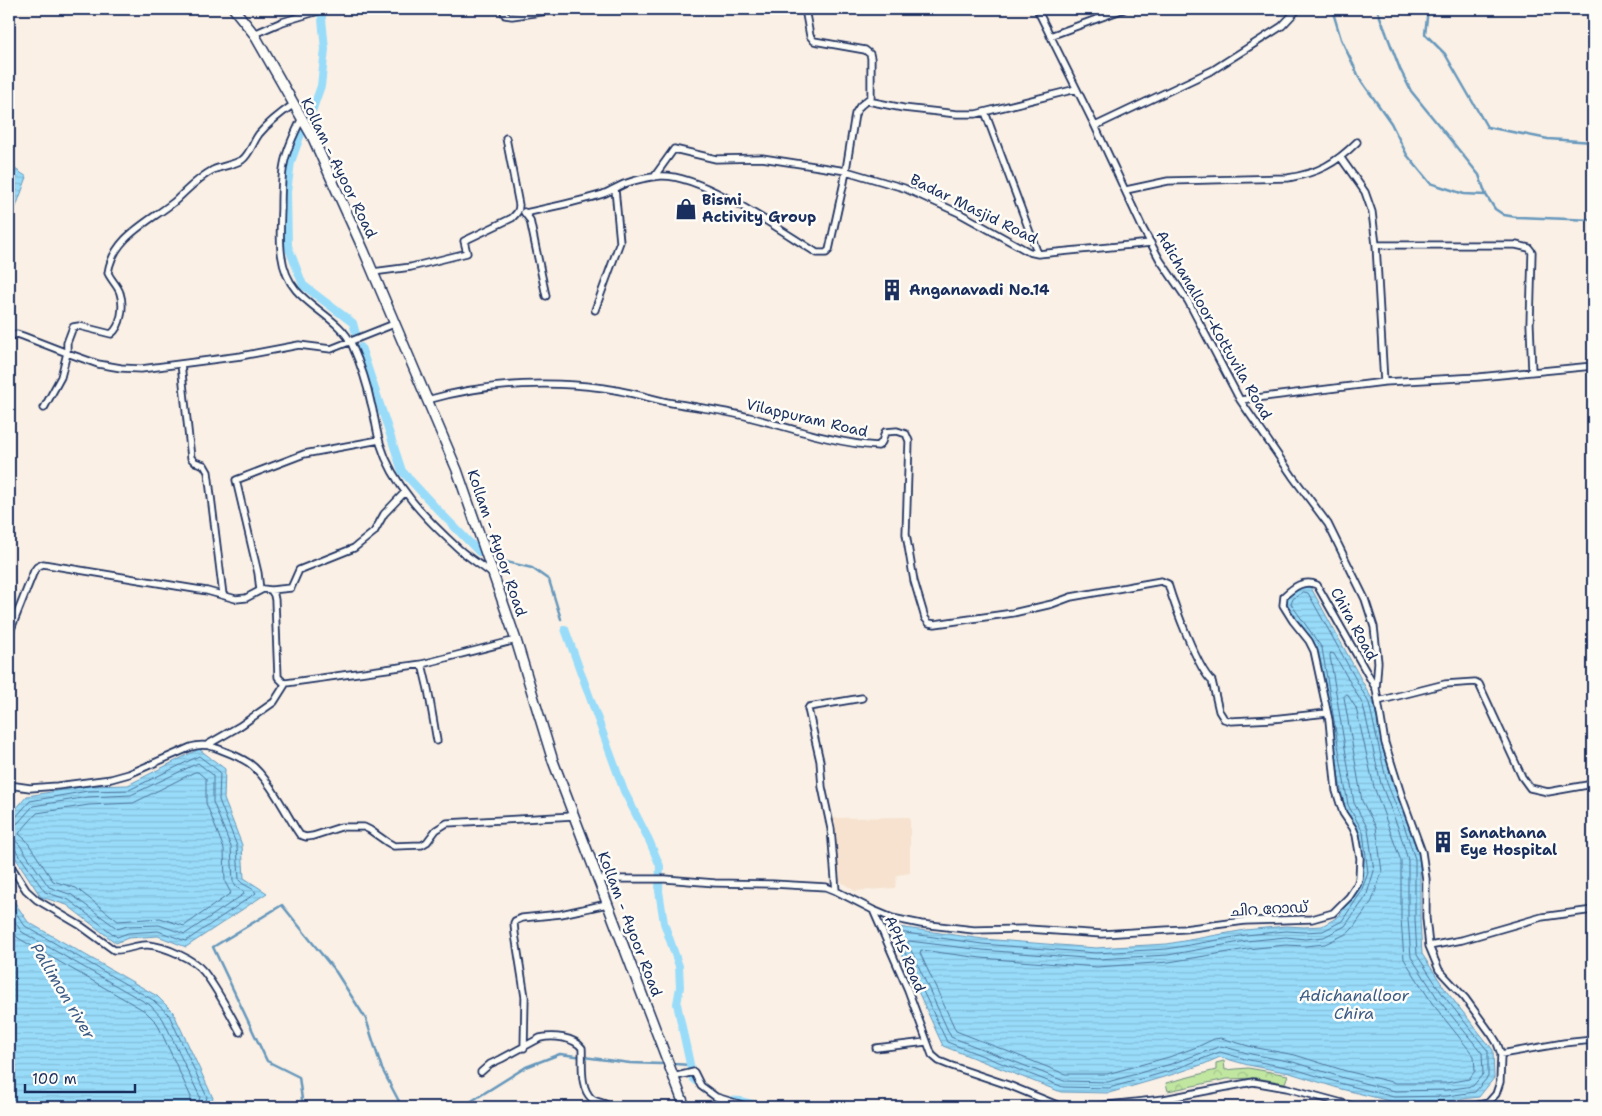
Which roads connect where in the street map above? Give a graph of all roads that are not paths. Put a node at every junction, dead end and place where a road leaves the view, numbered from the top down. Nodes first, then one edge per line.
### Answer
1 (235, 9) edge
2 (326, 9) edge
3 (504, 9) edge
4 (563, 9) edge
5 (804, 9) edge
6 (1037, 9) edge
7 (1124, 9) edge
8 (1298, 9) edge
9 (315, 11) edge
10 (254, 34) junction
11 (1050, 36) junction
12 (1076, 89) junction
13 (868, 101) junction
14 (294, 104) junction
15 (985, 112) junction
16 (302, 118) junction
17 (1095, 126) junction
18 (506, 138) dead end
19 (1357, 142) dead end
20 (1341, 158) junction
21 (846, 171) junction
22 (654, 177) junction
23 (615, 189) junction
24 (1126, 190) junction
25 (519, 209) junction
26 (526, 213) junction
27 (1151, 244) junction
28 (1376, 245) junction
29 (1038, 254) junction
30 (373, 272) junction
31 (546, 296) dead end
32 (595, 310) dead end
33 (394, 324) junction
34 (9, 337) edge
35 (351, 343) junction
36 (67, 353) junction
37 (181, 364) junction
38 (1593, 366) edge
39 (1532, 372) junction
40 (1384, 382) junction
41 (427, 400) junction
42 (1240, 400) junction
43 (44, 408) dead end
44 (379, 440) junction
45 (404, 492) junction
46 (495, 577) junction
47 (260, 590) junction
48 (271, 590) junction
49 (223, 595) junction
50 (1283, 605) joint
51 (9, 614) edge
52 (16, 615) junction
53 (9, 634) edge
54 (516, 640) junction
55 (422, 664) junction
56 (286, 683) junction
57 (1376, 690) junction
58 (862, 698) dead end
59 (1378, 701) junction
60 (1328, 713) junction
61 (437, 741) dead end
62 (207, 744) junction
63 (1593, 784) edge
64 (9, 785) edge
65 (574, 816) junction
66 (9, 863) edge
67 (598, 879) junction
68 (836, 891) junction
69 (607, 904) junction
70 (873, 910) junction
71 (1593, 910) edge
72 (1429, 946) junction
73 (240, 1032) dead end
74 (1593, 1040) edge
75 (926, 1042) junction
76 (524, 1048) junction
77 (876, 1048) dead end
78 (1501, 1054) junction
79 (481, 1072) dead end
80 (673, 1076) junction
81 (1488, 1103) junction
82 (610, 1107) edge
83 (685, 1107) edge
84 (749, 1107) edge
85 (1062, 1107) edge
86 (1080, 1107) edge
87 (1357, 1107) edge
88 (1469, 1107) edge
89 (1494, 1107) edge

1 - 10 main road, Kollam - Ayoor Road
2 - 9 street
3 - 4 street
5 - 13 street
6 - 11 street, Adichanalloor-Kottuvila Road
7 - 11 street
8 - 17 street
9 - 10 street
10 - 14 main road, Kollam - Ayoor Road
11 - 12 street, Adichanalloor-Kottuvila Road
12 - 15 street
12 - 17 street, Adichanalloor-Kottuvila Road
13 - 15 street
13 - 21 street
14 - 16 main road, Kollam - Ayoor Road
14 - 36 street
15 - 29 street
16 - 30 main road, Kollam - Ayoor Road
16 - 35 street
17 - 24 street, Adichanalloor-Kottuvila Road
18 - 25 street
19 - 20 street
20 - 24 street
20 - 28 street
21 - 22 street, Badar Masjid Road
21 - 22 street
21 - 29 street, Badar Masjid Road
22 - 23 street
23 - 26 street
23 - 32 street
24 - 27 street, Adichanalloor-Kottuvila Road
25 - 26 street
25 - 30 street
26 - 31 street
27 - 29 street, Badar Masjid Road
27 - 42 street, Adichanalloor-Kottuvila Road
28 - 39 street
28 - 40 street
30 - 33 main road, Kollam - Ayoor Road
33 - 35 street
33 - 41 main road, Kollam - Ayoor Road
34 - 36 street
35 - 37 street
35 - 44 street
36 - 37 street
36 - 43 street
37 - 49 street
38 - 39 street
39 - 40 street
40 - 42 street
41 - 46 main road, Kollam - Ayoor Road
41 - 60 street, Vilappuram Road
42 - 57 street, Adichanalloor-Kottuvila Road
44 - 45 street
44 - 47 street
45 - 46 street
45 - 48 street
46 - 54 main road, Kollam - Ayoor Road
47 - 48 street
47 - 49 street
48 - 56 street
49 - 52 street
50 - 57 street, Chira Road
50 - 60 street, ചിറ റോഡ്
51 - 52 street
52 - 53 street
54 - 55 street
54 - 65 main road, Kollam - Ayoor Road
55 - 56 street
55 - 61 street
56 - 62 street
57 - 59 street, Adichanalloor-Kottuvila Road
58 - 68 street
59 - 63 street
59 - 72 street, Adichanalloor-Kottuvila Road
60 - 70 street, ചിറ റോഡ്
62 - 64 street
62 - 65 street
65 - 67 main road, Kollam - Ayoor Road
66 - 73 street
67 - 68 street, APHS Road
67 - 69 main road, Kollam - Ayoor Road
68 - 70 street, APHS Road
69 - 76 street
69 - 80 main road, Kollam - Ayoor Road
70 - 75 street, APHS Road
71 - 72 street
72 - 78 street, Adichanalloor-Kottuvila Road
74 - 78 street
75 - 77 street
75 - 85 street, APHS Road
76 - 79 street
76 - 82 street
78 - 81 street, Adichanalloor-Kottuvila Road
80 - 83 main road, Kollam - Ayoor Road
80 - 84 street
81 - 88 street
81 - 89 street
86 - 87 street

